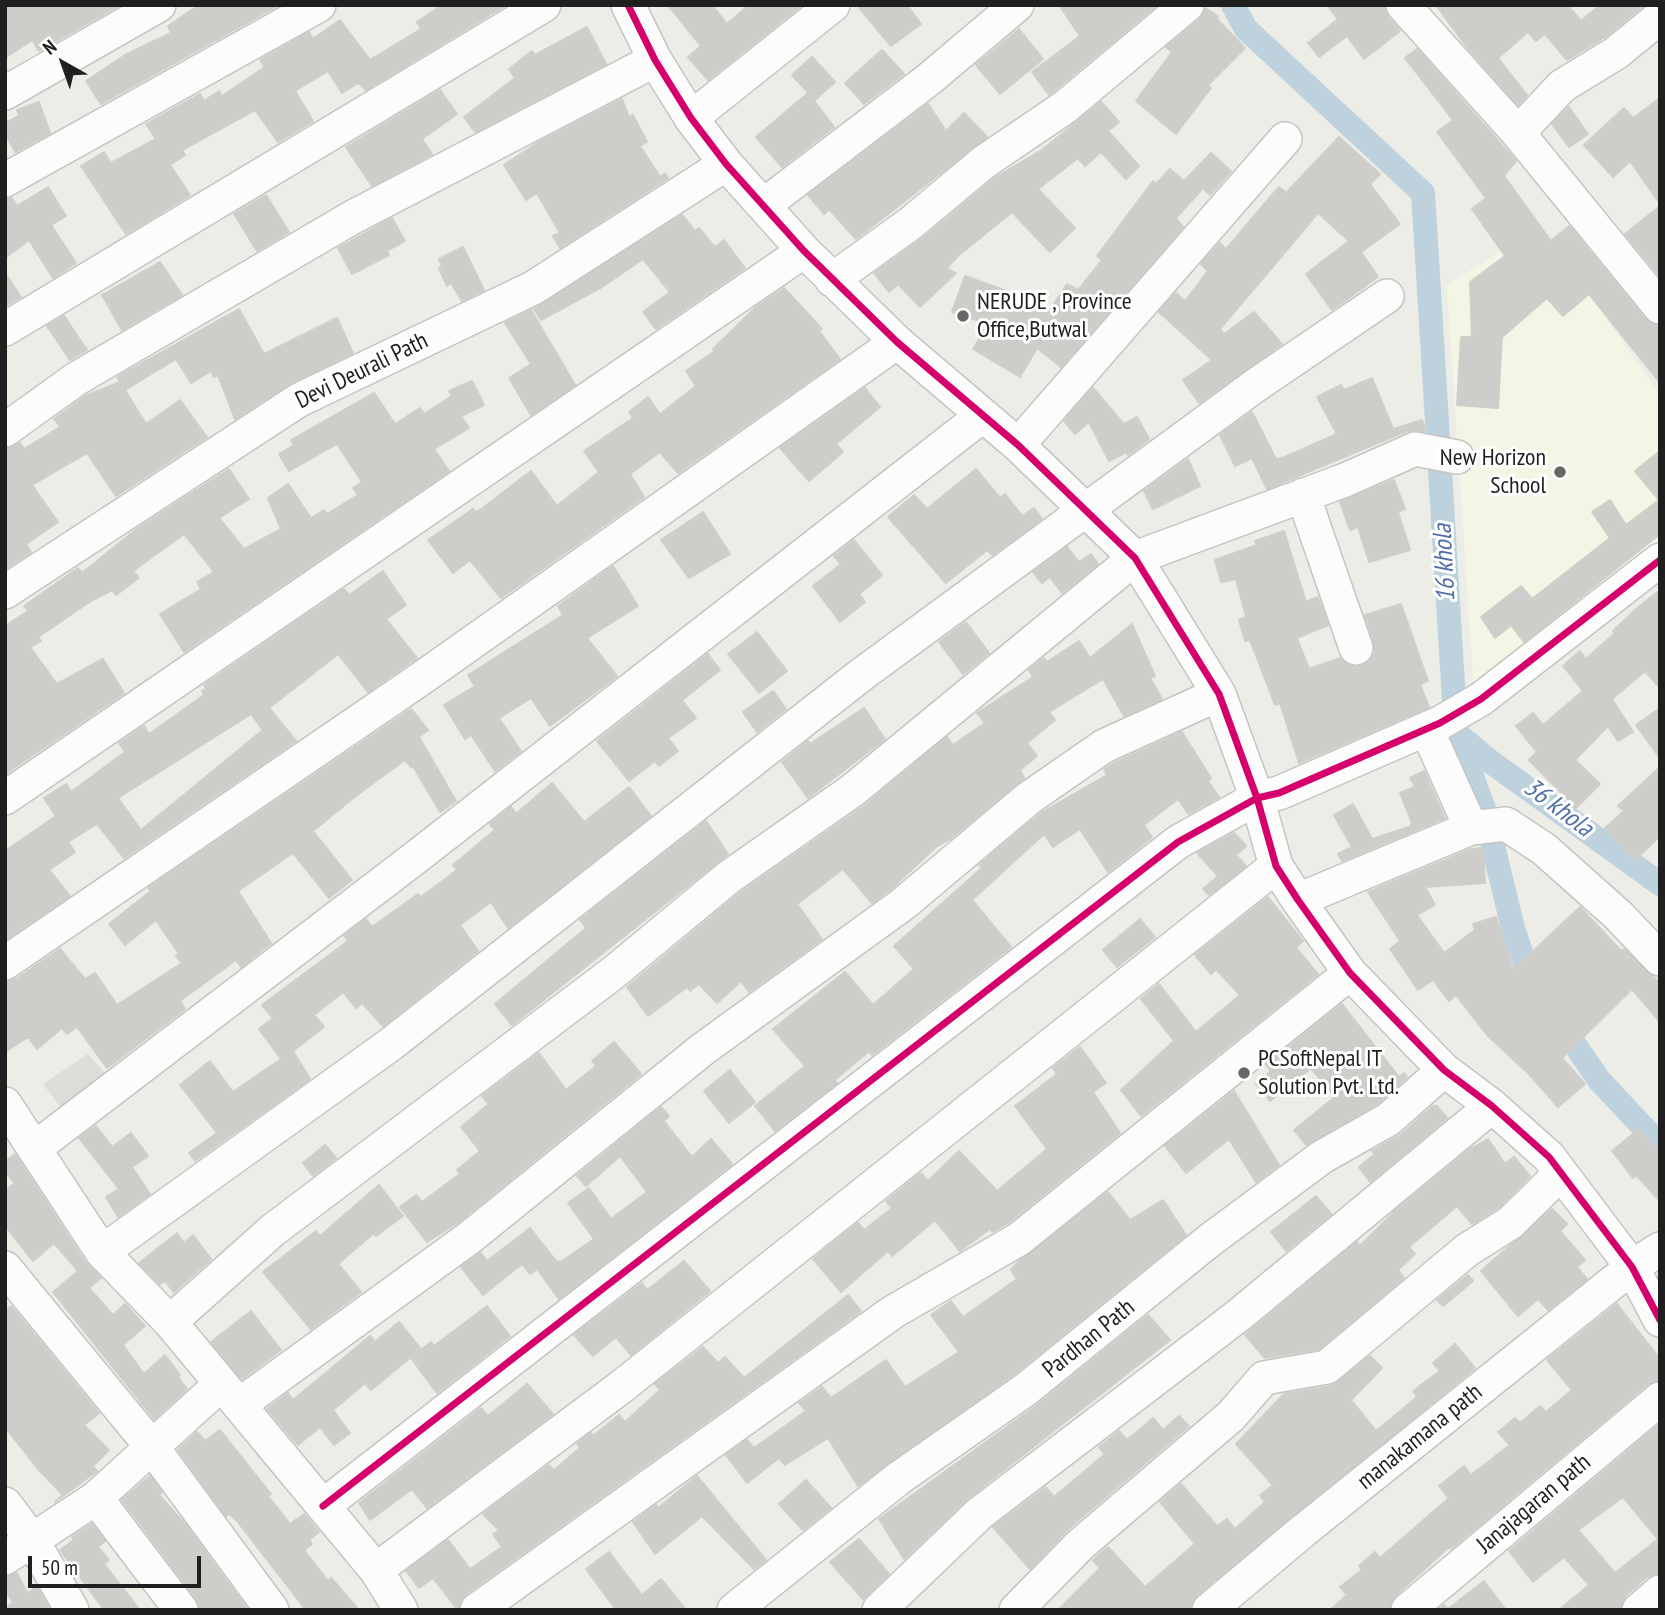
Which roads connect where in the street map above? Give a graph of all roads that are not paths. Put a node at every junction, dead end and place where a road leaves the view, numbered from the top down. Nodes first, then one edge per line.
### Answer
1 (159, 5) edge
2 (318, 5) edge
3 (544, 5) edge
4 (628, 5) edge
5 (833, 5) edge
6 (1017, 5) edge
7 (1188, 5) edge
8 (1403, 5) edge
9 (1660, 17) edge
10 (655, 60) junction
11 (5, 93) edge
12 (691, 118) junction
13 (1518, 133) junction
14 (1285, 139) dead end
15 (726, 164) junction
16 (5, 180) edge
17 (764, 205) junction
18 (804, 251) junction
19 (832, 280) junction
20 (1387, 296) dead end
21 (1660, 307) edge
22 (5, 329) edge
23 (897, 342) junction
24 (982, 416) junction
25 (5, 430) edge
26 (1018, 445) junction
27 (1458, 457) dead end
28 (1303, 495) junction
29 (1084, 510) junction
30 (1135, 558) junction
31 (1660, 559) edge
32 (5, 592) edge
33 (1356, 648) dead end
34 (1219, 694) junction
35 (1434, 727) junction
36 (5, 798) edge
37 (1257, 798) junction
38 (1471, 828) junction
39 (1276, 866) junction
40 (1298, 900) junction
41 (1660, 959) edge
42 (5, 963) edge
43 (1350, 973) junction
44 (1444, 1070) junction
45 (5, 1104) edge
46 (1492, 1106) junction
47 (35, 1148) junction
48 (1561, 1173) junction
49 (1660, 1248) edge
50 (102, 1252) junction
51 (1632, 1267) junction
52 (5, 1268) edge
53 (1660, 1320) edge
54 (170, 1322) junction
55 (230, 1395) junction
56 (1660, 1399) edge
57 (152, 1447) junction
58 (96, 1498) junction
59 (5, 1504) edge
60 (323, 1506) junction
61 (18, 1549) edge
62 (376, 1570) junction
63 (1660, 1592) edge
64 (72, 1610) edge
65 (181, 1610) edge
66 (272, 1610) edge
67 (401, 1610) edge
68 (477, 1610) edge
69 (734, 1610) edge
70 (880, 1610) edge
71 (1016, 1610) edge
72 (1209, 1610) edge
73 (1408, 1610) edge
74 (1639, 1610) edge

1 - 11 street
2 - 16 street
3 - 22 street
4 - 10 street
5 - 12 street
6 - 17 street
7 - 19 street
8 - 13 street
9 - 13 street
10 - 12 street
10 - 25 street
12 - 15 street
13 - 21 street
14 - 26 street
15 - 17 street
15 - 32 street, Devi Deurali Path
17 - 18 street
18 - 19 street
18 - 36 street
19 - 23 street
20 - 29 street
23 - 24 street
23 - 42 street
24 - 26 street
24 - 47 street
26 - 29 street
27 - 28 street
28 - 30 street
28 - 33 street
29 - 30 street
29 - 50 street
30 - 34 street
30 - 54 street
31 - 35 street
34 - 37 street
34 - 55 street
35 - 37 street
35 - 38 street
37 - 39 street
37 - 60 street
38 - 40 street
38 - 41 street
39 - 40 street
39 - 62 street
40 - 43 street
43 - 44 street
43 - 68 street
44 - 46 street
44 - 69 street, Pardhan Path
45 - 47 street
46 - 48 street
46 - 70 street
47 - 50 street
48 - 51 street
48 - 71 street
49 - 51 street, manakamana path
50 - 54 street
51 - 53 street
51 - 72 street, manakamana path
52 - 57 street
54 - 55 street
55 - 57 street
55 - 60 street
56 - 73 street, Janajagaran path
57 - 58 street
57 - 66 street
58 - 61 street
58 - 65 street
59 - 61 street
60 - 62 street
61 - 64 street
62 - 67 street
63 - 74 street

